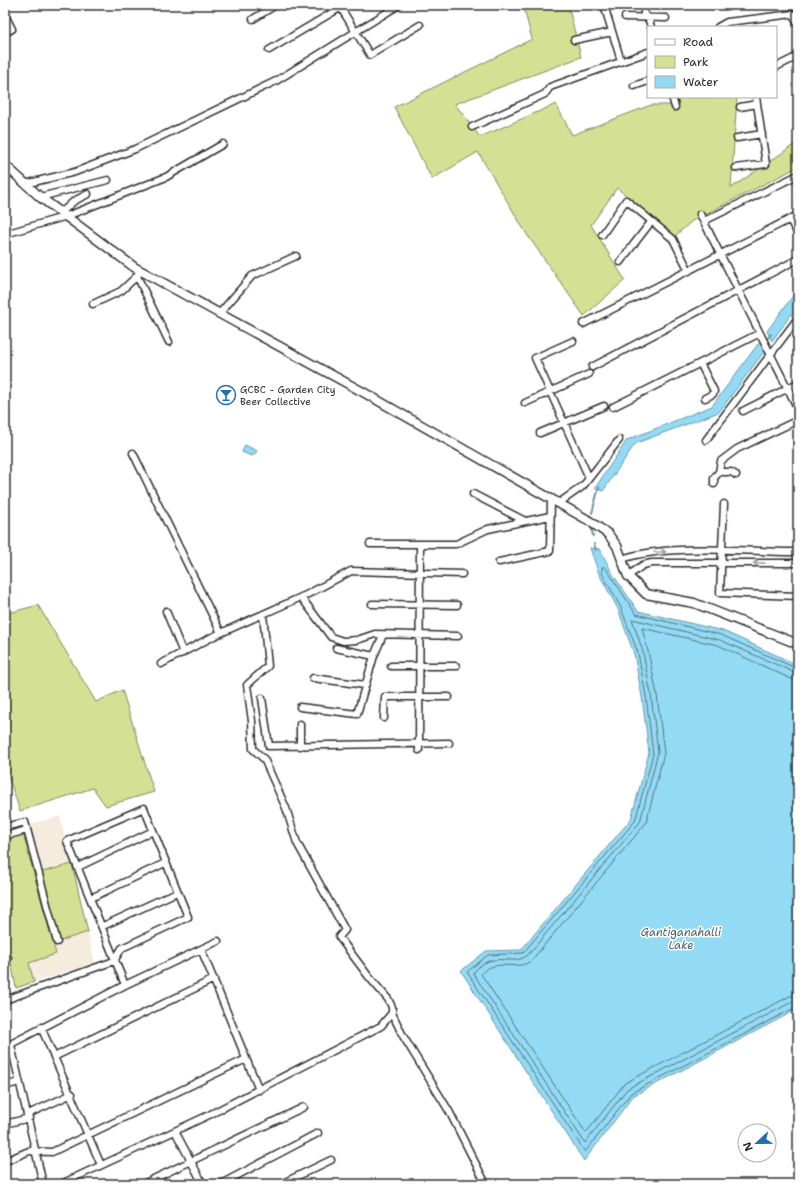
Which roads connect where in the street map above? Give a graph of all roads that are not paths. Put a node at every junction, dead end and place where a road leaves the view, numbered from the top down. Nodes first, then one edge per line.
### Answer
1 (276, 5) edge
2 (399, 5) edge
3 (604, 5) edge
4 (644, 5) edge
5 (342, 6) edge
6 (795, 13) edge
7 (5, 15) edge
8 (625, 17) dead end
9 (646, 17) junction
10 (666, 18) dead end
11 (253, 19) dead end
12 (420, 25) dead end
13 (650, 26) edge
14 (720, 26) edge
15 (798, 26) edge
16 (356, 32) junction
17 (612, 32) junction
18 (5, 34) edge
19 (574, 40) dead end
20 (269, 50) dead end
21 (647, 52) edge
22 (798, 56) edge
23 (621, 61) junction
24 (777, 66) edge
25 (647, 81) edge
26 (634, 86) dead end
27 (672, 98) edge
28 (756, 98) edge
29 (757, 104) junction
30 (675, 107) dead end
31 (740, 107) dead end
32 (472, 127) dead end
33 (762, 134) junction
34 (737, 138) dead end
35 (223, 144) dead end
36 (5, 165) edge
37 (736, 168) dead end
38 (798, 175) edge
39 (108, 180) dead end
40 (25, 184) junction
41 (88, 194) dead end
42 (40, 197) junction
43 (64, 214) junction
44 (700, 214) dead end
45 (798, 216) edge
46 (790, 220) junction
47 (704, 221) junction
48 (652, 222) junction
49 (5, 234) edge
50 (798, 234) edge
51 (602, 235) dead end
52 (720, 255) junction
53 (296, 256) dead end
54 (798, 259) edge
55 (620, 262) dead end
56 (689, 271) junction
57 (138, 273) junction
58 (738, 290) junction
59 (93, 304) dead end
60 (219, 314) junction
61 (798, 318) edge
62 (583, 324) dead end
63 (760, 333) junction
64 (573, 341) dead end
65 (169, 342) dead end
66 (771, 354) junction
67 (700, 363) junction
68 (592, 367) dead end
69 (589, 374) dead end
70 (798, 383) edge
71 (787, 388) junction
72 (550, 391) junction
73 (705, 398) dead end
74 (525, 403) dead end
75 (604, 406) dead end
76 (613, 407) dead end
77 (798, 409) edge
78 (744, 411) dead end
79 (798, 420) edge
80 (564, 423) junction
81 (540, 433) dead end
82 (619, 440) dead end
83 (706, 440) dead end
84 (133, 453) dead end
85 (719, 472) junction
86 (736, 475) dead end
87 (589, 478) junction
88 (714, 484) dead end
89 (473, 494) dead end
90 (551, 499) junction
91 (559, 503) junction
92 (724, 504) dead end
93 (550, 516) junction
94 (525, 521) junction
95 (370, 544) dead end
96 (420, 544) junction
97 (722, 551) junction
98 (798, 552) edge
99 (622, 559) junction
100 (500, 562) dead end
101 (720, 562) junction
102 (798, 563) edge
103 (420, 573) junction
104 (462, 574) dead end
105 (628, 576) junction
106 (798, 596) edge
107 (301, 597) junction
108 (372, 604) dead end
109 (420, 604) junction
110 (456, 605) dead end
111 (166, 611) dead end
112 (263, 614) junction
113 (221, 633) junction
114 (382, 634) junction
115 (420, 634) junction
116 (458, 636) dead end
117 (798, 644) edge
118 (336, 648) dead end
119 (183, 653) junction
120 (374, 656) junction
121 (161, 664) dead end
122 (391, 666) dead end
123 (420, 666) junction
124 (456, 666) dead end
125 (313, 678) dead end
126 (365, 685) junction
127 (449, 696) dead end
128 (419, 697) junction
129 (262, 698) dead end
130 (300, 707) dead end
131 (384, 718) dead end
132 (300, 724) dead end
133 (449, 743) dead end
134 (300, 746) junction
135 (419, 747) junction
136 (5, 827) edge
137 (27, 830) junction
138 (152, 831) junction
139 (5, 836) edge
140 (165, 864) junction
141 (78, 867) junction
142 (177, 892) junction
143 (91, 898) junction
144 (103, 926) junction
145 (218, 941) dead end
146 (57, 942) dead end
147 (201, 949) junction
148 (114, 961) junction
149 (214, 979) junction
150 (125, 985) junction
151 (5, 1000) edge
152 (392, 1013) junction
153 (42, 1027) junction
154 (8, 1046) edge
155 (54, 1057) junction
156 (246, 1059) junction
157 (19, 1082) junction
158 (5, 1086) edge
159 (259, 1090) junction
160 (72, 1094) junction
161 (304, 1107) dead end
162 (28, 1116) junction
163 (5, 1124) edge
164 (175, 1131) junction
165 (318, 1133) dead end
166 (87, 1135) junction
167 (35, 1152) junction
168 (8, 1160) dead end
169 (331, 1160) dead end
170 (190, 1161) junction
171 (101, 1165) junction
172 (485, 1181) edge
173 (43, 1184) edge
174 (61, 1184) edge
175 (143, 1184) edge
176 (203, 1184) edge
177 (221, 1184) edge
178 (281, 1184) edge
179 (475, 1184) edge

1 - 11 street
2 - 16 street
3 - 17 street
4 - 9 street
5 - 16 street
5 - 20 street
6 - 14 street
6 - 15 street
7 - 18 street
8 - 9 street
9 - 10 street
9 - 13 street
12 - 16 street
16 - 40 street
17 - 19 street
17 - 23 street
21 - 23 street
22 - 24 street
23 - 32 street
25 - 26 street
27 - 30 street
28 - 29 street
29 - 31 street
29 - 33 street
33 - 34 street
33 - 37 street
35 - 43 street
36 - 40 street
38 - 47 street
39 - 42 street
40 - 42 street
41 - 43 street
42 - 43 street
43 - 49 street
43 - 57 street
44 - 47 street
45 - 46 street
46 - 50 street
46 - 52 street
47 - 52 street
48 - 51 street
48 - 55 street
48 - 56 street
52 - 56 street
52 - 58 street
53 - 60 street
54 - 58 street
56 - 62 street
57 - 59 street
57 - 60 street
57 - 65 street
58 - 63 street
58 - 68 street
60 - 90 street
61 - 66 street
63 - 66 street
63 - 67 street
64 - 72 street
66 - 71 street
66 - 83 street
67 - 73 street
67 - 76 street
69 - 72 street
70 - 71 street
71 - 77 street
71 - 78 street
72 - 74 street
72 - 80 street
75 - 80 street
79 - 85 street
80 - 81 street
80 - 87 street
82 - 87 street
84 - 113 street
85 - 86 street
85 - 88 street
87 - 91 street
89 - 94 street
90 - 91 street
90 - 93 street
91 - 99 street
92 - 97 street
93 - 94 street
93 - 100 street
94 - 96 street
95 - 96 street
96 - 103 street
97 - 98 street
99 -> 97 street
97 - 101 street
99 - 105 street
102 -> 101 street
101 - 105 street
101 - 106 street
103 - 104 street
103 - 107 street
103 - 109 street
105 - 117 street
107 - 112 street
107 - 114 street
108 - 109 street
109 - 110 street
109 - 115 street
111 - 119 street
112 - 113 street
112 - 152 street
113 - 119 street
114 - 115 street
114 - 120 street
115 - 116 street
115 - 123 street
118 - 120 street
119 - 121 street
120 - 126 street
122 - 123 street
123 - 124 street
123 - 128 street
125 - 126 street
126 - 130 street
127 - 128 street
128 - 131 street
128 - 135 street
129 - 134 street
132 - 134 street
133 - 135 street
134 - 135 street
136 - 137 street
137 - 139 street
137 - 146 street
138 - 140 street
138 - 141 street
138 - 141 street
140 - 142 street
140 - 143 street
141 - 143 street
142 - 144 street
142 - 148 street
143 - 144 street
144 - 148 street
145 - 147 street
147 - 149 street
147 - 150 street
148 - 150 street
148 - 151 street
149 - 155 street
149 - 156 street
150 - 153 street
152 - 159 street
152 - 172 street
153 - 154 street
153 - 155 street
154 - 157 street
155 - 160 street
156 - 159 street
156 - 166 street
157 - 158 street
157 - 162 street
159 - 164 street
160 - 162 street
160 - 166 street
161 - 170 street
162 - 163 street
162 - 167 street
164 - 170 street
164 - 171 street
165 - 177 street
166 - 167 street
166 - 171 street
167 - 168 street
167 - 173 street
169 - 178 street
170 - 175 street
170 - 176 street
171 - 174 street
172 - 179 street

